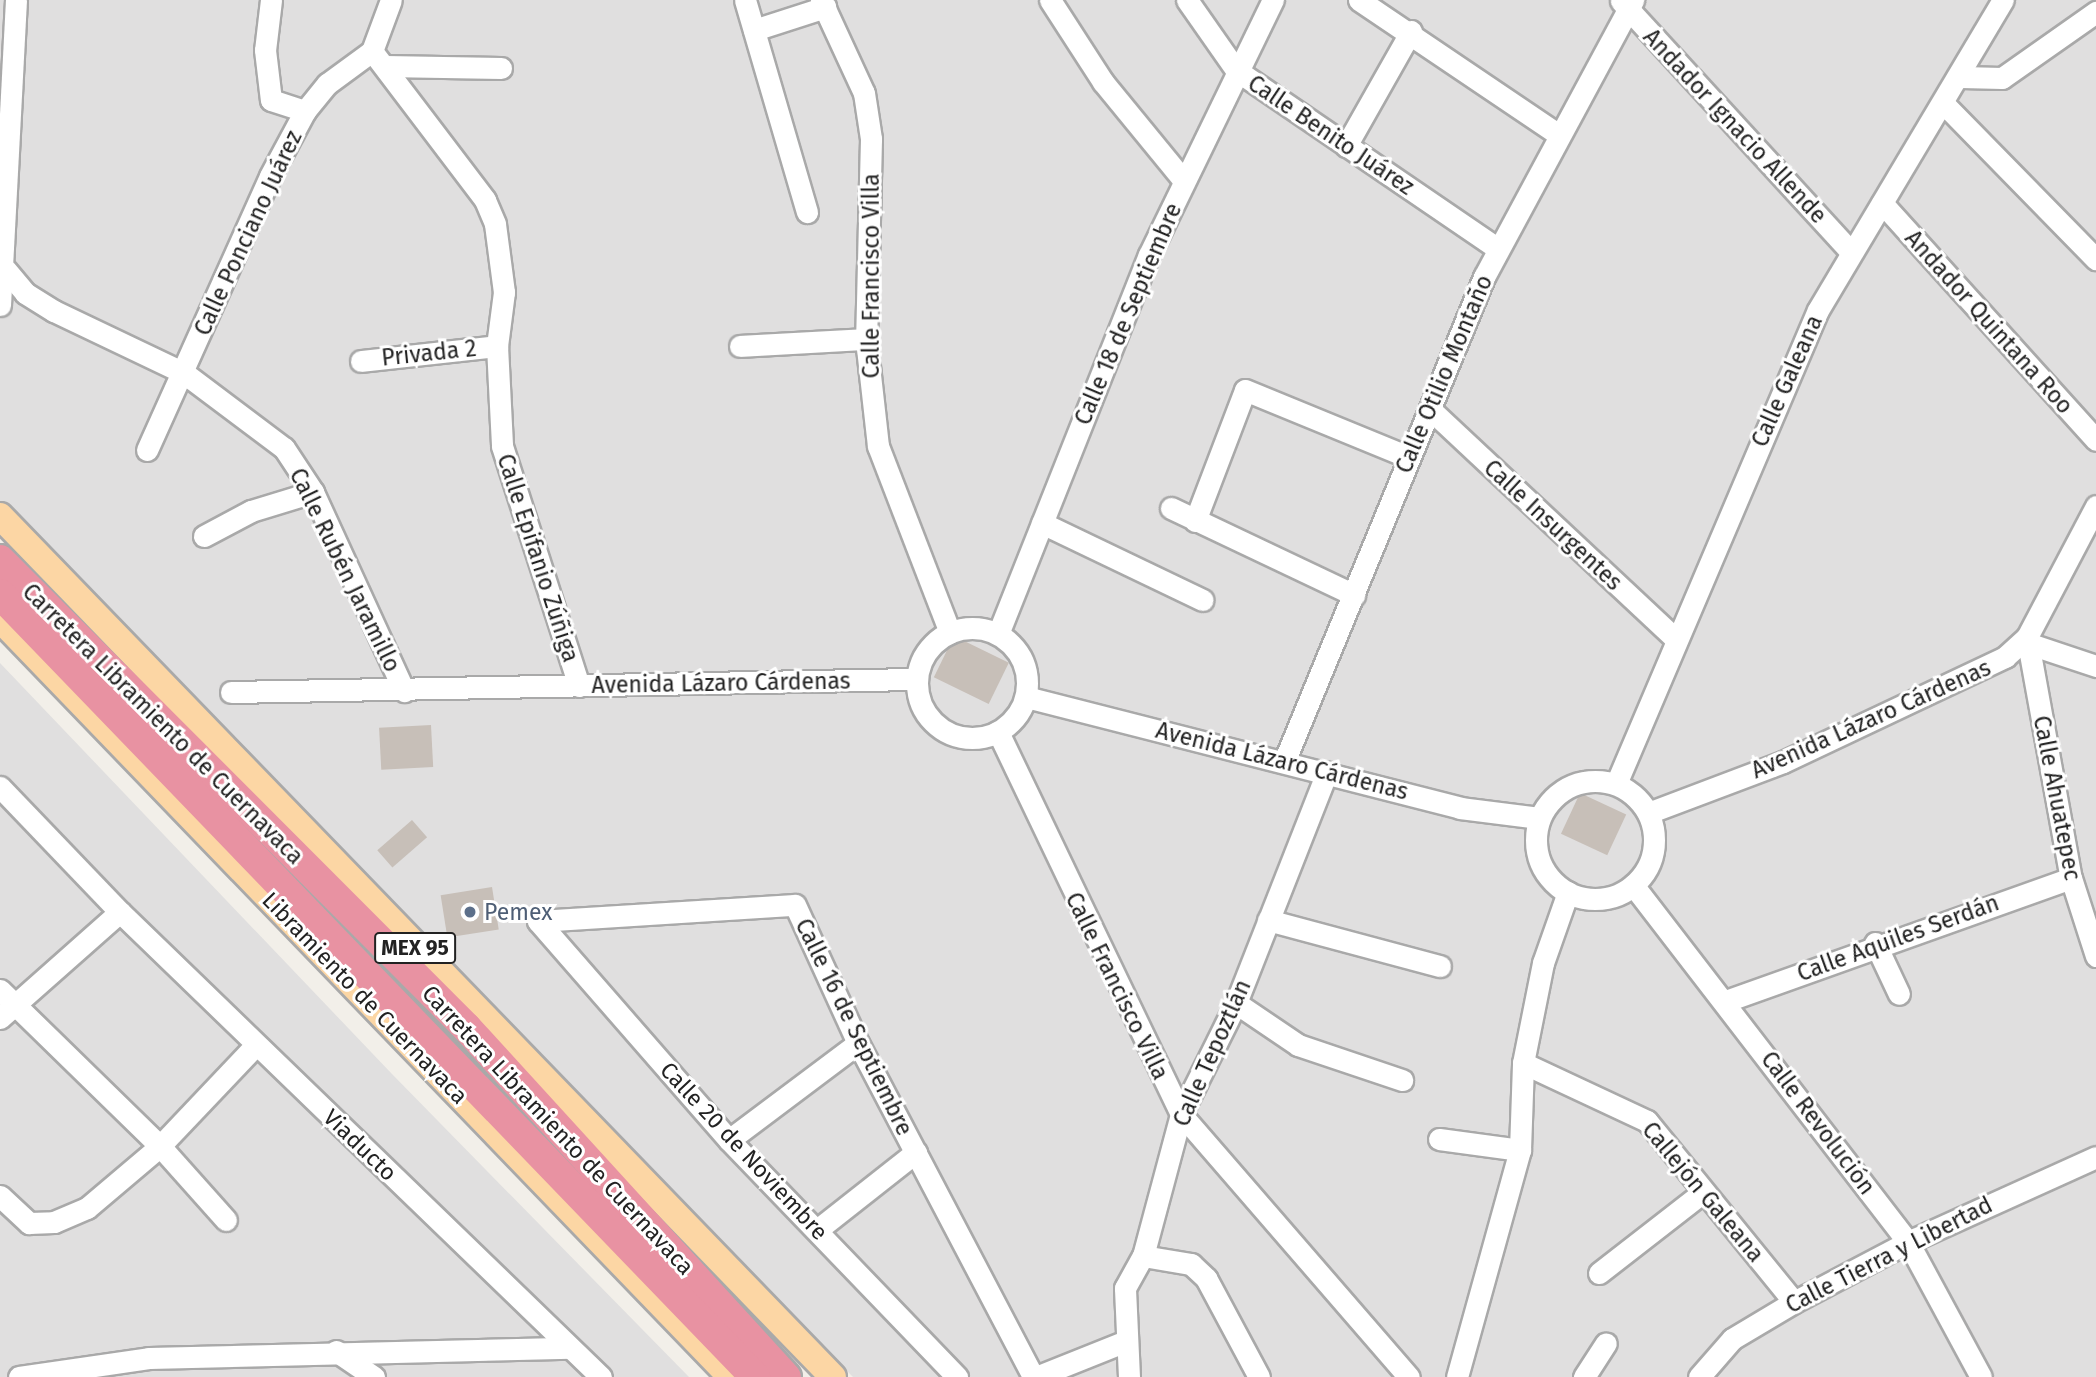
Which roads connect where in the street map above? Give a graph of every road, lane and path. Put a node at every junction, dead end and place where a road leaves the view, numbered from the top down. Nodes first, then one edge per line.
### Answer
1 (16, 0) edge
2 (271, 0) edge
3 (391, 0) edge
4 (745, 0) edge
5 (1050, 0) edge
6 (1187, 0) edge
7 (1273, 0) edge
8 (1359, 0) edge
9 (2003, 0) edge
10 (1627, 3) edge
11 (823, 4) edge
12 (2096, 12) edge
13 (754, 30) junction
14 (1411, 31) junction
15 (378, 58) junction
16 (501, 68) dead end
17 (1236, 70) junction
18 (1961, 77) junction
19 (1945, 105) junction
20 (305, 111) junction
21 (1556, 134) junction
22 (1346, 146) junction
23 (1184, 181) junction
24 (1882, 203) junction
25 (807, 212) dead end
26 (1497, 248) junction
27 (1851, 252) junction
28 (2096, 260) edge
29 (6, 270) junction
30 (0, 305) edge
31 (866, 339) junction
32 (497, 346) junction
33 (740, 346) dead end
34 (361, 360) dead end
35 (184, 373) junction
36 (1431, 410) junction
37 (2096, 440) edge
38 (147, 450) dead end
39 (1408, 457) junction
40 (313, 492) junction
41 (2096, 506) edge
42 (1171, 508) dead end
43 (0, 516) edge
44 (1195, 521) junction
45 (1042, 523) junction
46 (204, 536) dead end
47 (0, 560) edge
48 (0, 594) edge
49 (1354, 595) junction
50 (1203, 600) dead end
51 (0, 619) edge
52 (950, 633) junction
53 (998, 634) junction
54 (1676, 639) junction
55 (2028, 641) junction
56 (2096, 666) edge
57 (917, 679) junction
58 (579, 686) junction
59 (404, 691) junction
60 (231, 692) dead end
61 (1026, 697) junction
62 (998, 732) junction
63 (1284, 762) junction
64 (1327, 772) junction
65 (1616, 785) junction
66 (0, 788) edge
67 (1648, 813) junction
68 (1539, 818) junction
69 (2071, 878) junction
70 (1633, 885) junction
71 (1568, 892) junction
72 (120, 912) junction
73 (1268, 920) junction
74 (538, 921) joint
75 (1875, 943) junction
76 (2096, 956) edge
77 (1440, 966) dead end
78 (1899, 994) dead end
79 (1726, 1001) junction
80 (1236, 1003) junction
81 (5, 1004) edge
82 (858, 1043) junction
83 (256, 1045) junction
84 (1523, 1063) junction
85 (1402, 1080) dead end
86 (1181, 1114) junction
87 (1439, 1139) dead end
88 (729, 1140) junction
89 (160, 1146) junction
90 (1520, 1150) junction
91 (916, 1152) junction
92 (2096, 1157) edge
93 (1703, 1192) junction
94 (0, 1196) edge
95 (226, 1220) dead end
96 (817, 1230) junction
97 (1908, 1242) junction
98 (1143, 1256) junction
99 (1599, 1273) dead end
100 (1794, 1302) junction
101 (1126, 1341) junction
102 (1606, 1343) dead end
103 (570, 1348) junction
104 (336, 1351) junction
105 (19, 1377) edge
106 (374, 1377) edge
107 (601, 1377) edge
108 (731, 1377) edge
109 (755, 1377) edge
110 (786, 1377) edge
111 (833, 1377) edge
112 (957, 1377) edge
113 (1035, 1377) edge
114 (1129, 1377) edge
115 (1258, 1377) edge
116 (1409, 1377) edge
117 (1457, 1377) edge
118 (1584, 1377) edge
119 (1699, 1377) edge
120 (1981, 1377) edge

1 - 29 street
2 - 20 street
3 - 15 street
4 - 13 street
5 - 23 street
6 - 17 street, Calle Benito Juárez
7 - 17 street, Calle 18 de Septiembre
8 - 14 street
9 - 18 street, Calle Galeana
10 - 21 street, Calle Otilio Montaño
10 - 27 street, Andador Ignacio Allende
11 - 13 street
11 - 31 street, Calle Francisco Villa
12 - 18 street
13 - 25 street
14 - 21 street
14 - 22 street
15 - 16 street
15 - 20 street, Calle Ponciano Juárez
15 - 32 street, Calle Epifanio Zúñiga
17 - 22 street, Calle Benito Juárez
17 - 23 street, Calle 18 de Septiembre
18 - 19 street, Calle Galeana
19 - 24 street, Calle Galeana
19 - 28 street
20 - 35 street, Calle Ponciano Juárez
21 - 26 street, Calle Otilio Montaño
22 - 26 street, Calle Benito Juárez
23 - 45 street, Calle 18 de Septiembre
24 - 27 street, Calle Galeana
24 - 37 street, Andador Quintana Roo
26 - 36 street, Calle Otilio Montaño
27 - 54 street, Calle Galeana
29 - 30 street
29 - 35 street, Calle Rubén Jaramillo
31 - 33 street
31 - 52 street, Calle Francisco Villa
32 - 34 street, Privada 2
32 - 58 street, Calle Epifanio Zúñiga
35 - 38 street, Calle Ponciano Juárez
35 - 40 street, Calle Rubén Jaramillo
36 - 39 street, Calle Otilio Montaño
36 - 54 street, Calle Insurgentes
39 - 44 street
39 - 49 street, Calle Otilio Montaño
40 - 46 street
40 - 59 street, Calle Rubén Jaramillo
41 - 55 street, Avenida Lázaro Cárdenas
42 - 44 street
43 - 111 main road, MEX 95
44 - 49 street
45 - 50 street
45 - 53 street, Calle 18 de Septiembre
47 - 110 highway, Carretera Libramiento de Cuernavaca / MEX 95
48 - 109 highway, Carretera Libramiento de Cuernavaca / MEX 95
49 - 63 street, Calle Otilio Montaño
51 - 108 main road, Libramiento de Cuernavaca / MEX 95
52 - 53 street
52 - 57 street
53 - 61 street
54 - 65 street, Calle Galeana
55 - 56 street
55 - 67 street, Avenida Lázaro Cárdenas
55 - 69 street, Calle Ahuatepec
57 - 58 street, Avenida Lázaro Cárdenas
57 - 62 street
58 - 59 street, Avenida Lázaro Cárdenas
59 - 60 street, Avenida Lázaro Cárdenas
61 - 62 street
61 - 63 street, Avenida Lázaro Cárdenas
62 - 86 street, Calle Francisco Villa
63 - 64 street, Avenida Lázaro Cárdenas
64 - 68 street, Avenida Lázaro Cárdenas
64 - 73 street, Calle Tepoztlán
65 - 67 street
65 - 68 street
66 - 72 street, Viaducto
67 - 70 street
68 - 71 street
69 - 75 street, Calle Aquiles Serdán
69 - 76 street, Calle Ahuatepec
70 - 71 street
70 - 79 street, Calle Revolución
71 - 84 street
72 - 81 street
72 - 83 street, Viaducto
73 - 77 street
73 - 80 street, Calle Tepoztlán
74 - 82 street, Calle 16 de Septiembre
74 - 88 street, Calle 20 de Noviembre
75 - 78 street
75 - 79 street, Calle Aquiles Serdán
79 - 97 street, Calle Revolución
80 - 85 street
80 - 86 street, Calle Tepoztlán
81 - 89 street
82 - 88 street
82 - 91 street, Calle 16 de Septiembre
83 - 89 street
83 - 103 street, Viaducto
84 - 90 street
84 - 93 street, Callejón Galeana
86 - 98 street, Calle Tepoztlán
86 - 116 street, Calle Francisco Villa
87 - 90 street
88 - 96 street, Calle 20 de Noviembre
89 - 94 street
89 - 95 street
90 - 117 street
91 - 96 street
91 - 113 street, Calle 16 de Septiembre
92 - 97 street, Calle Tierra y Libertad
93 - 99 street
93 - 100 street, Callejón Galeana
96 - 112 street, Calle 20 de Noviembre
97 - 100 street, Calle Tierra y Libertad
97 - 120 street, Calle Revolución
98 - 101 street, Calle Tepoztlán
98 - 115 street
100 - 119 street, Calle Tierra y Libertad
101 - 113 street
101 - 114 street, Calle Tepoztlán
102 - 118 street
103 - 104 street
103 - 107 street, Viaducto
104 - 105 street
104 - 106 street

